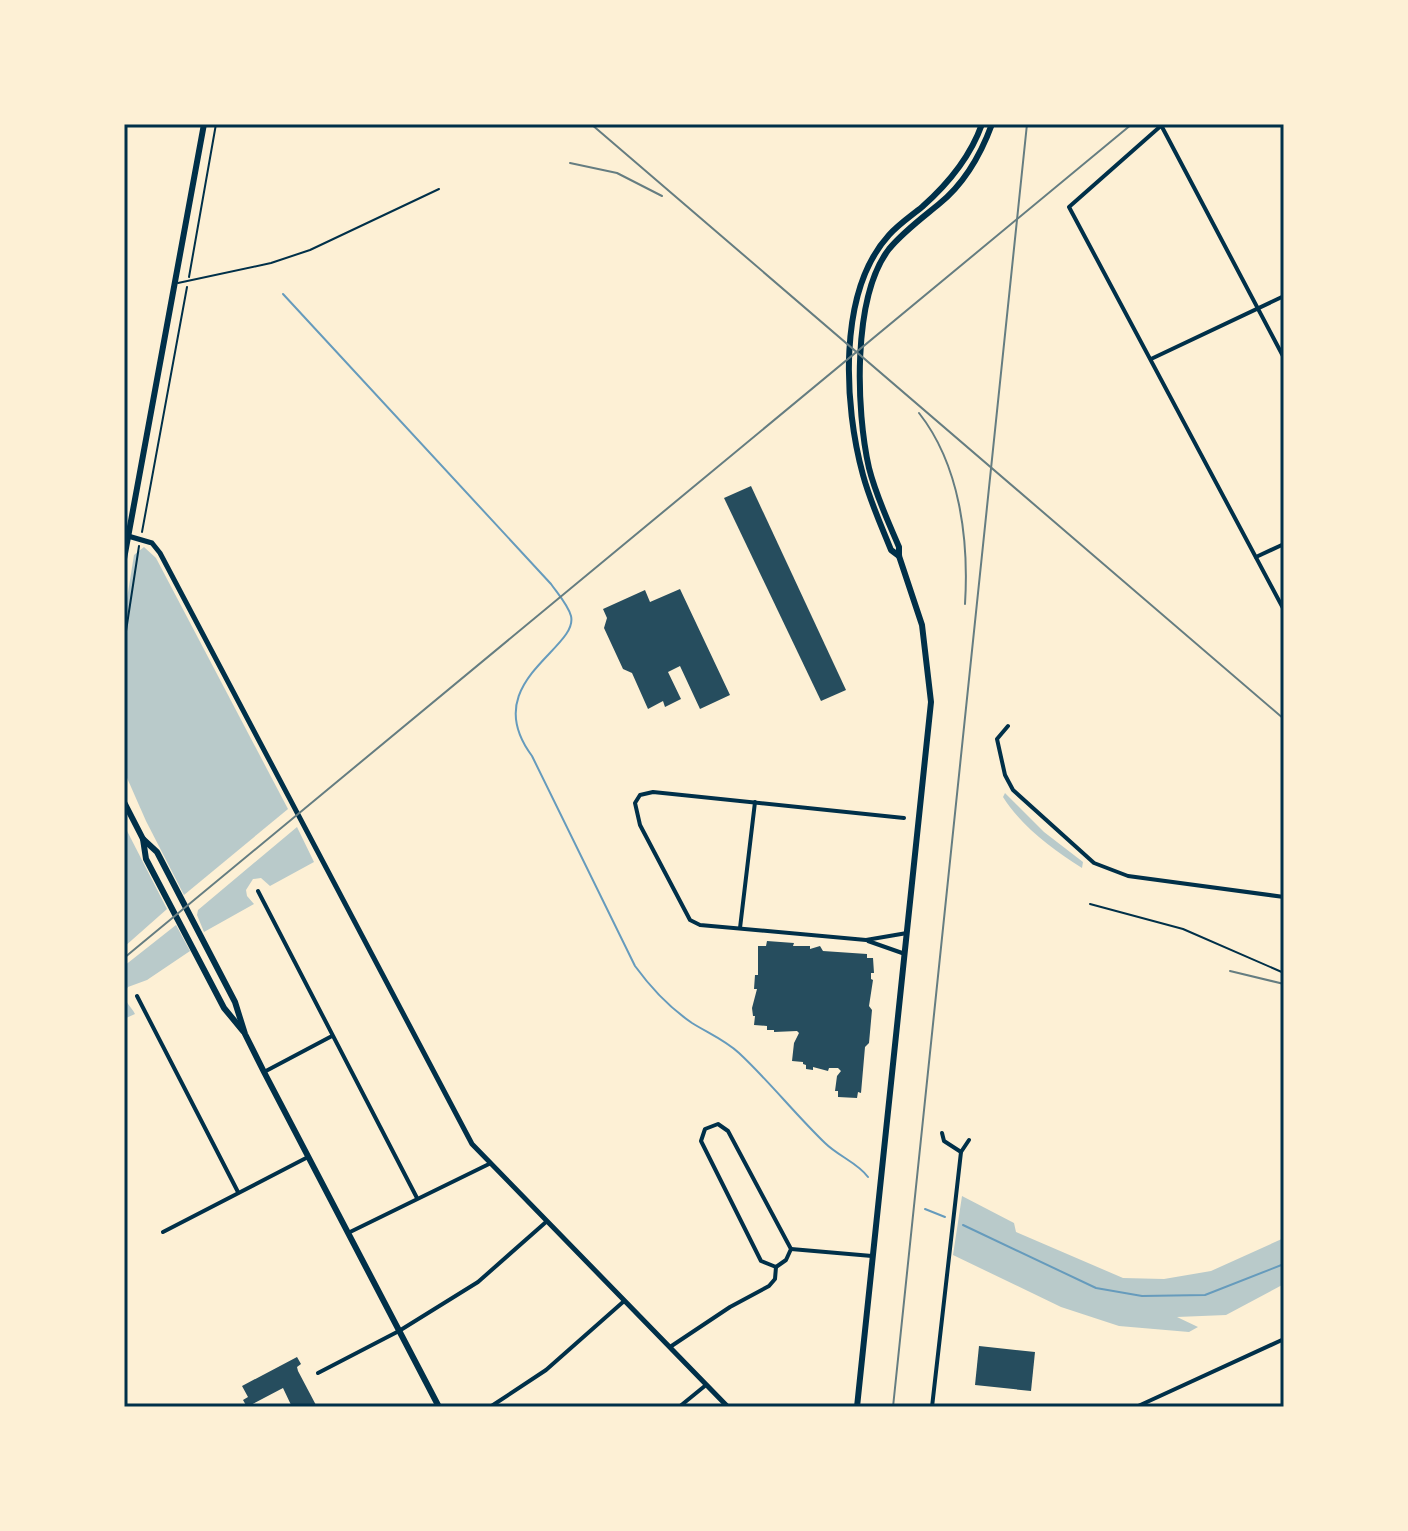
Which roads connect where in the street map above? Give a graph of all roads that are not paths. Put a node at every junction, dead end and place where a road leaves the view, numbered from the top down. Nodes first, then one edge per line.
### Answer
1 (204, 124) edge
2 (982, 124) edge
3 (992, 124) edge
4 (1162, 125) edge
5 (439, 189) dead end
6 (175, 283) junction
7 (1284, 296) edge
8 (1258, 308) junction
9 (1284, 358) edge
10 (1151, 359) junction
11 (128, 536) junction
12 (1284, 544) edge
13 (899, 556) junction
14 (1256, 557) junction
15 (124, 559) edge
16 (1284, 610) edge
17 (1008, 726) dead end
18 (755, 802) junction
19 (124, 803) edge
20 (904, 818) dead end
21 (143, 839) junction
22 (258, 891) dead end
23 (1284, 897) edge
24 (1090, 904) dead end
25 (740, 928) junction
26 (908, 933) junction
27 (866, 940) junction
28 (905, 954) junction
29 (1284, 973) edge
30 (137, 996) dead end
31 (245, 1034) junction
32 (332, 1036) junction
33 (264, 1072) junction
34 (942, 1133) dead end
35 (969, 1140) dead end
36 (961, 1152) junction
37 (308, 1157) junction
38 (489, 1164) junction
39 (238, 1192) junction
40 (417, 1198) junction
41 (546, 1222) junction
42 (163, 1232) dead end
43 (348, 1233) junction
44 (791, 1249) junction
45 (873, 1256) junction
46 (776, 1267) junction
47 (623, 1302) junction
48 (399, 1331) junction
49 (1284, 1339) edge
50 (669, 1347) junction
51 (318, 1373) dead end
52 (706, 1385) junction
53 (439, 1407) edge
54 (490, 1407) edge
55 (679, 1407) edge
56 (728, 1407) edge
57 (857, 1407) edge
58 (932, 1407) edge
59 (1136, 1407) edge

1 - 6 main road
2 - 13 main road
3 - 13 main road
4 - 8 street
4 - 10 street
5 - 6 lane
6 - 11 main road
7 - 8 street
8 - 9 street
8 - 10 street
10 - 14 street
11 - 15 main road
11 - 38 street
12 - 14 street
13 - 26 main road
14 - 16 street
17 - 23 street
18 - 20 street
18 - 25 street
18 - 25 street
19 - 21 main road
21 - 31 main road
21 - 31 main road
22 - 32 street
24 - 29 lane
25 - 27 street
26 - 27 street
26 - 28 main road
27 - 28 street
28 - 45 main road
30 - 39 street
31 - 33 main road
32 - 33 street
32 - 40 street
33 - 37 main road
34 - 36 street
35 - 36 street
36 - 58 street
37 - 39 street
37 - 43 main road
38 - 40 street
38 - 41 street
39 - 42 street
40 - 43 street
41 - 47 street
41 - 48 street
43 - 48 main road
44 - 45 street
44 - 46 street
44 - 46 street
45 - 57 main road
46 - 50 street
47 - 50 street
47 - 54 street
48 - 51 street
48 - 53 main road
49 - 59 street
50 - 52 street
52 - 55 street
52 - 56 street

